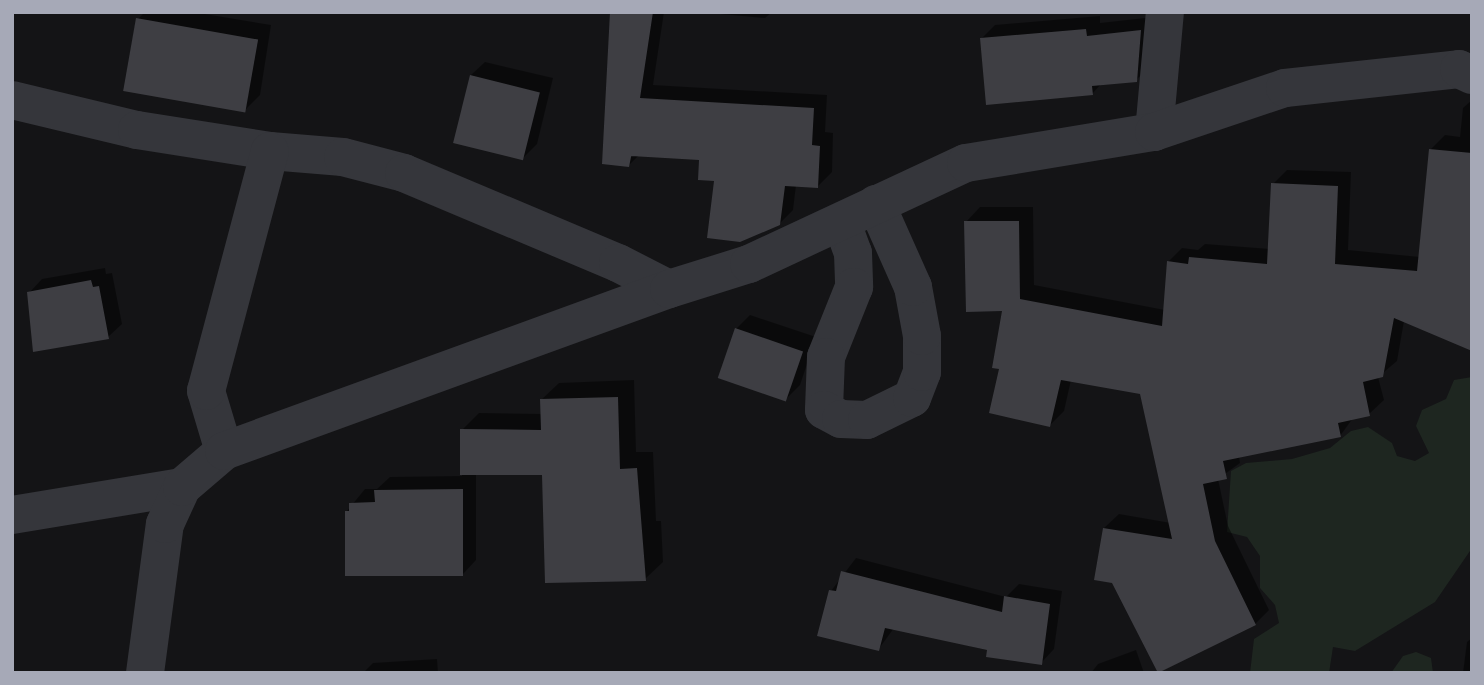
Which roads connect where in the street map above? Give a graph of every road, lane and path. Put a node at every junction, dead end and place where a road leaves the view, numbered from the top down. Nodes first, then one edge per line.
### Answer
1 (1165, 12) edge
2 (1472, 75) edge
3 (12, 100) edge
4 (1154, 132) junction
5 (270, 151) junction
6 (876, 204) junction
7 (842, 223) junction
8 (669, 289) junction
9 (224, 451) junction
10 (183, 487) junction
11 (12, 514) edge
12 (145, 673) edge

1 - 4 street
2 - 4 street
3 - 5 street
4 - 6 street
5 - 8 street
5 - 9 street
6 - 7 street
6 - 7 street
7 - 8 street
8 - 9 street
9 - 10 street
10 - 11 street
10 - 12 street

